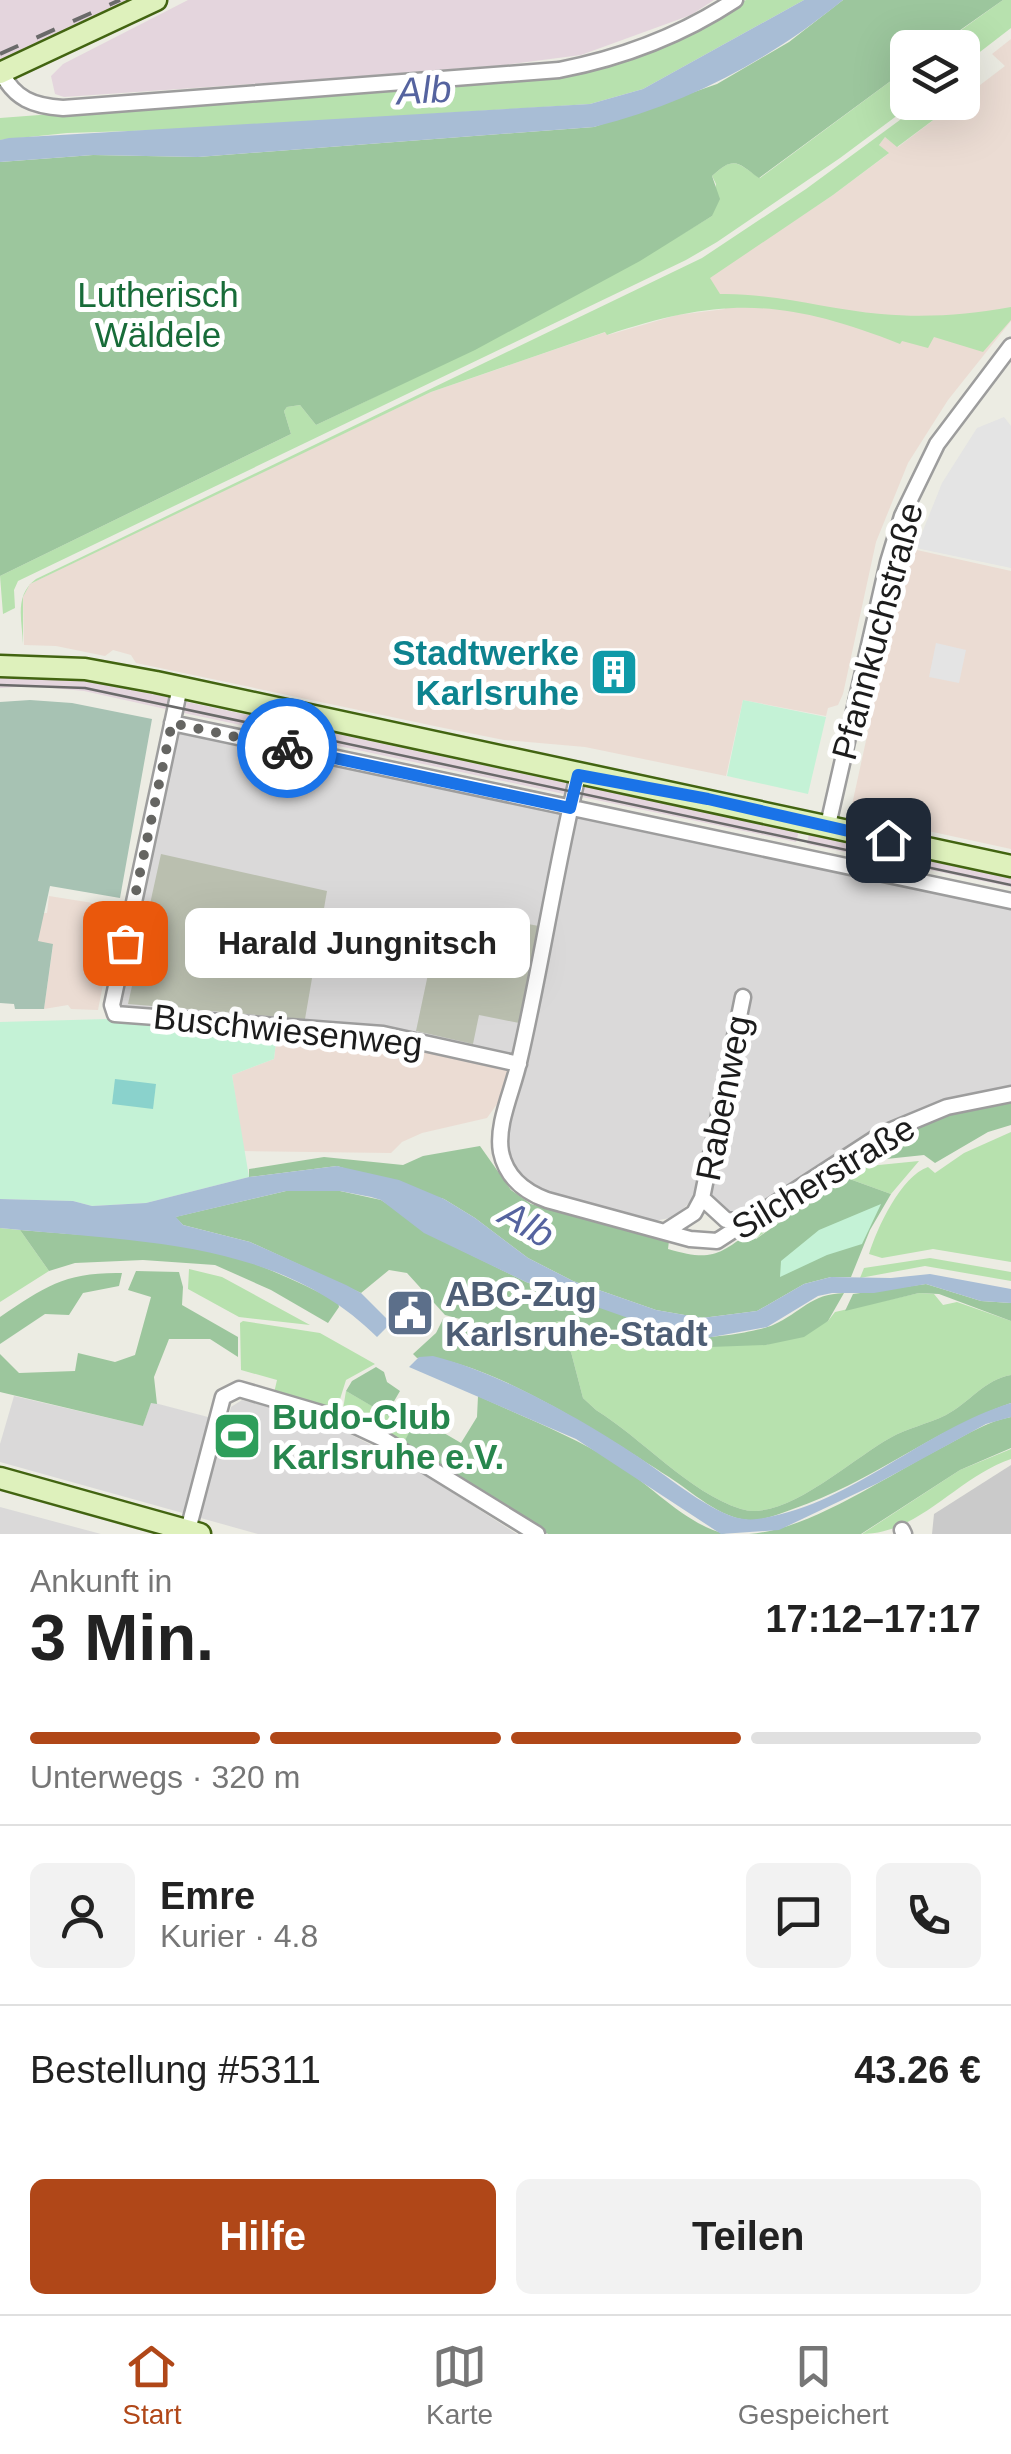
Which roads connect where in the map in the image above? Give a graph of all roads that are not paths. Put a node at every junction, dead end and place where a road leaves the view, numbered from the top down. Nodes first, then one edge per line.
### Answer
1 (156, 0) edge
2 (735, 0) edge
3 (1, 73) edge
4 (1011, 346) edge
5 (0, 666) edge
6 (180, 687) junction
7 (172, 723) junction
8 (578, 775) junction
9 (570, 808) junction
10 (828, 825) junction
11 (1011, 866) edge
12 (1011, 901) edge
13 (743, 997) dead end
14 (519, 1064) junction
15 (1011, 1094) edge
16 (702, 1198) junction
17 (747, 1222) junction
18 (666, 1230) junction
19 (0, 1478) edge
20 (0, 1490) edge
21 (194, 1532) edge
22 (160, 1534) edge
23 (537, 1534) edge

1 - 3 street
2 - 3 street
4 - 10 street, Pfannkuchstraße
5 - 6 street
6 - 7 street
6 - 8 street
7 - 9 street
7 - 14 street, Buschwiesenweg
8 - 9 street
8 - 10 street
9 - 12 street
9 - 14 street
10 - 11 street
13 - 16 street, Rabenweg
14 - 18 street, Silcherstraße
15 - 17 street, Silcherstraße
16 - 17 street, Rabenweg
16 - 18 street, Rabenweg
17 - 18 street, Silcherstraße
19 - 21 street
20 - 22 street
21 - 23 street

